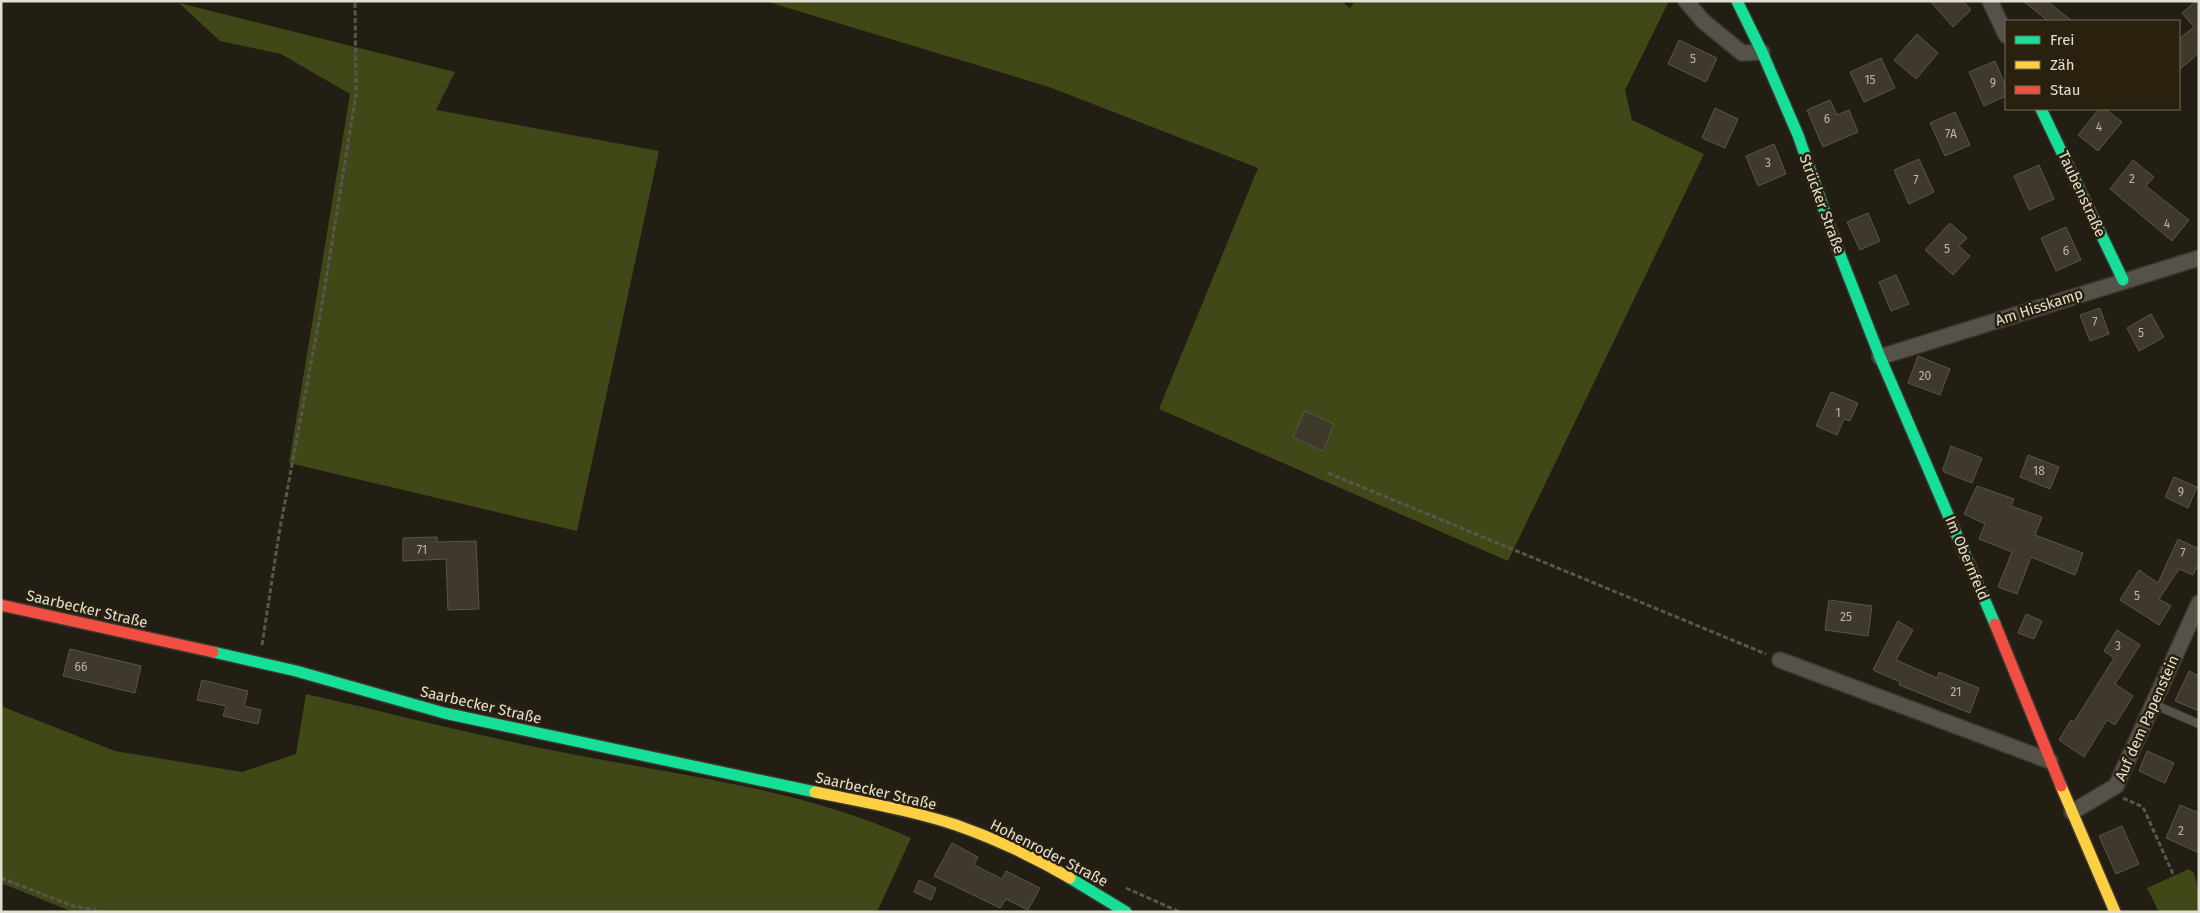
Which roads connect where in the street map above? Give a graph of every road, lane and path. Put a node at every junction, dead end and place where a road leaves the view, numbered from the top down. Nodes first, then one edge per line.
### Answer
1 (355, 1) edge
2 (1686, 1) edge
3 (1737, 1) edge
4 (1990, 1) edge
5 (2005, 33) edge
6 (1762, 52) junction
7 (2041, 110) edge
8 (2199, 258) edge
9 (2123, 280) junction
10 (1880, 357) junction
11 (1328, 473) dead end
12 (2199, 603) edge
13 (1, 605) edge
14 (1780, 660) joint
15 (259, 663) junction
16 (2153, 704) junction
17 (2199, 724) edge
18 (2050, 761) junction
19 (2108, 791) junction
20 (2072, 812) junction
21 (955, 825) joint
22 (2174, 876) dead end
23 (1, 878) edge
24 (105, 912) edge
25 (1126, 912) edge
26 (2115, 912) edge

1 - 15 path
2 - 6 street
3 - 6 street, Strücker Straße
4 - 5 street
6 - 10 street, Strücker Straße
7 - 9 street, Taubenstraße
8 - 9 street, Am Hisskamp
9 - 10 street, Am Hisskamp
10 - 18 street, Im Obernfeld
11 - 14 path
12 - 16 street, Auf dem Papenstein
13 - 15 street, Saarbecker Straße
14 - 18 street
15 - 21 street, Saarbecker Straße
16 - 17 lane
16 - 19 street, Auf dem Papenstein
18 - 20 street, Im Obernfeld
19 - 20 street, Auf dem Papenstein
19 - 22 path
20 - 26 street, Im Obernfeld
21 - 25 street, Hohenroder Straße
23 - 24 path

